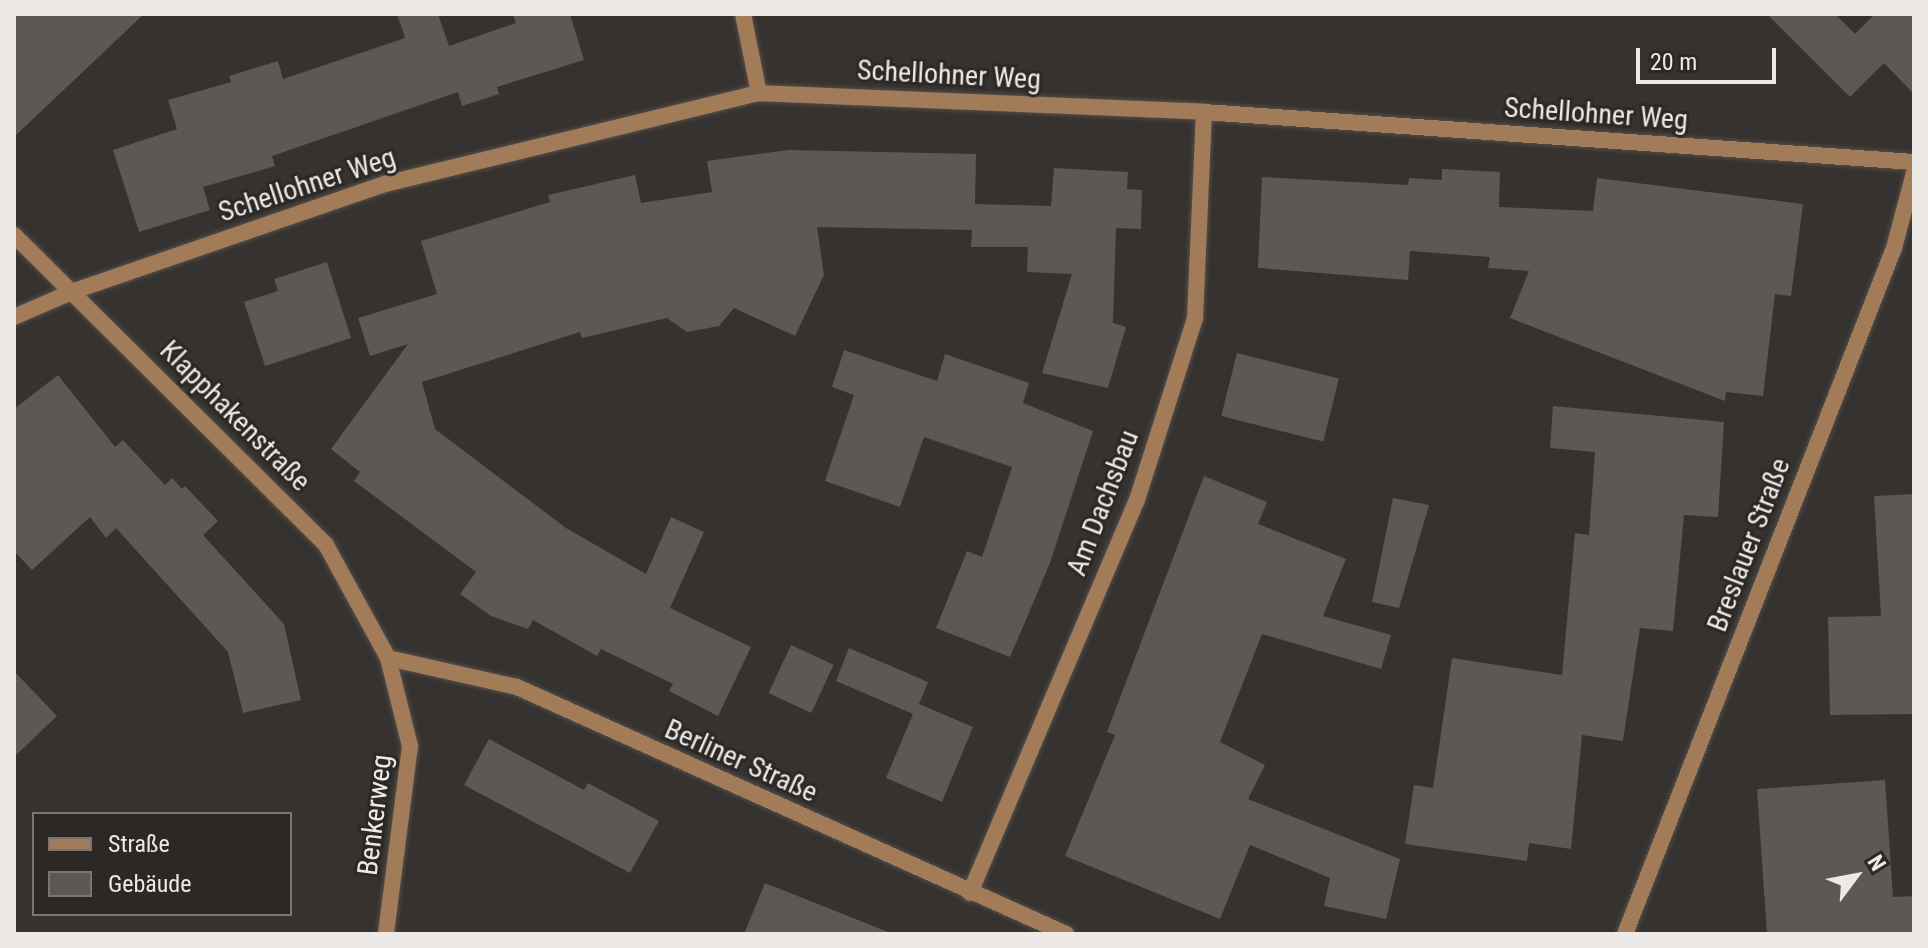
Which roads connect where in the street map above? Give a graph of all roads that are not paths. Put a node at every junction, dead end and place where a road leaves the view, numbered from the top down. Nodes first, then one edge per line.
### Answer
1 (743, 14) edge
2 (759, 93) junction
3 (1204, 112) junction
4 (1914, 162) edge
5 (1914, 173) edge
6 (14, 235) edge
7 (74, 291) junction
8 (14, 317) edge
9 (388, 658) junction
10 (970, 893) junction
11 (386, 934) edge
12 (1066, 934) edge
13 (1625, 934) edge

1 - 2 street
2 - 3 street, Schellohner Weg
2 - 7 street, Schellohner Weg
3 - 4 street, Schellohner Weg
3 - 10 street, Am Dachsbau
5 - 13 street, Breslauer Straße
6 - 7 street, Klapphakenstraße
7 - 8 street, Schellohner Weg
7 - 9 street, Klapphakenstraße
9 - 10 street, Berliner Straße
9 - 11 street, Benkerweg
10 - 12 street, Berliner Straße

